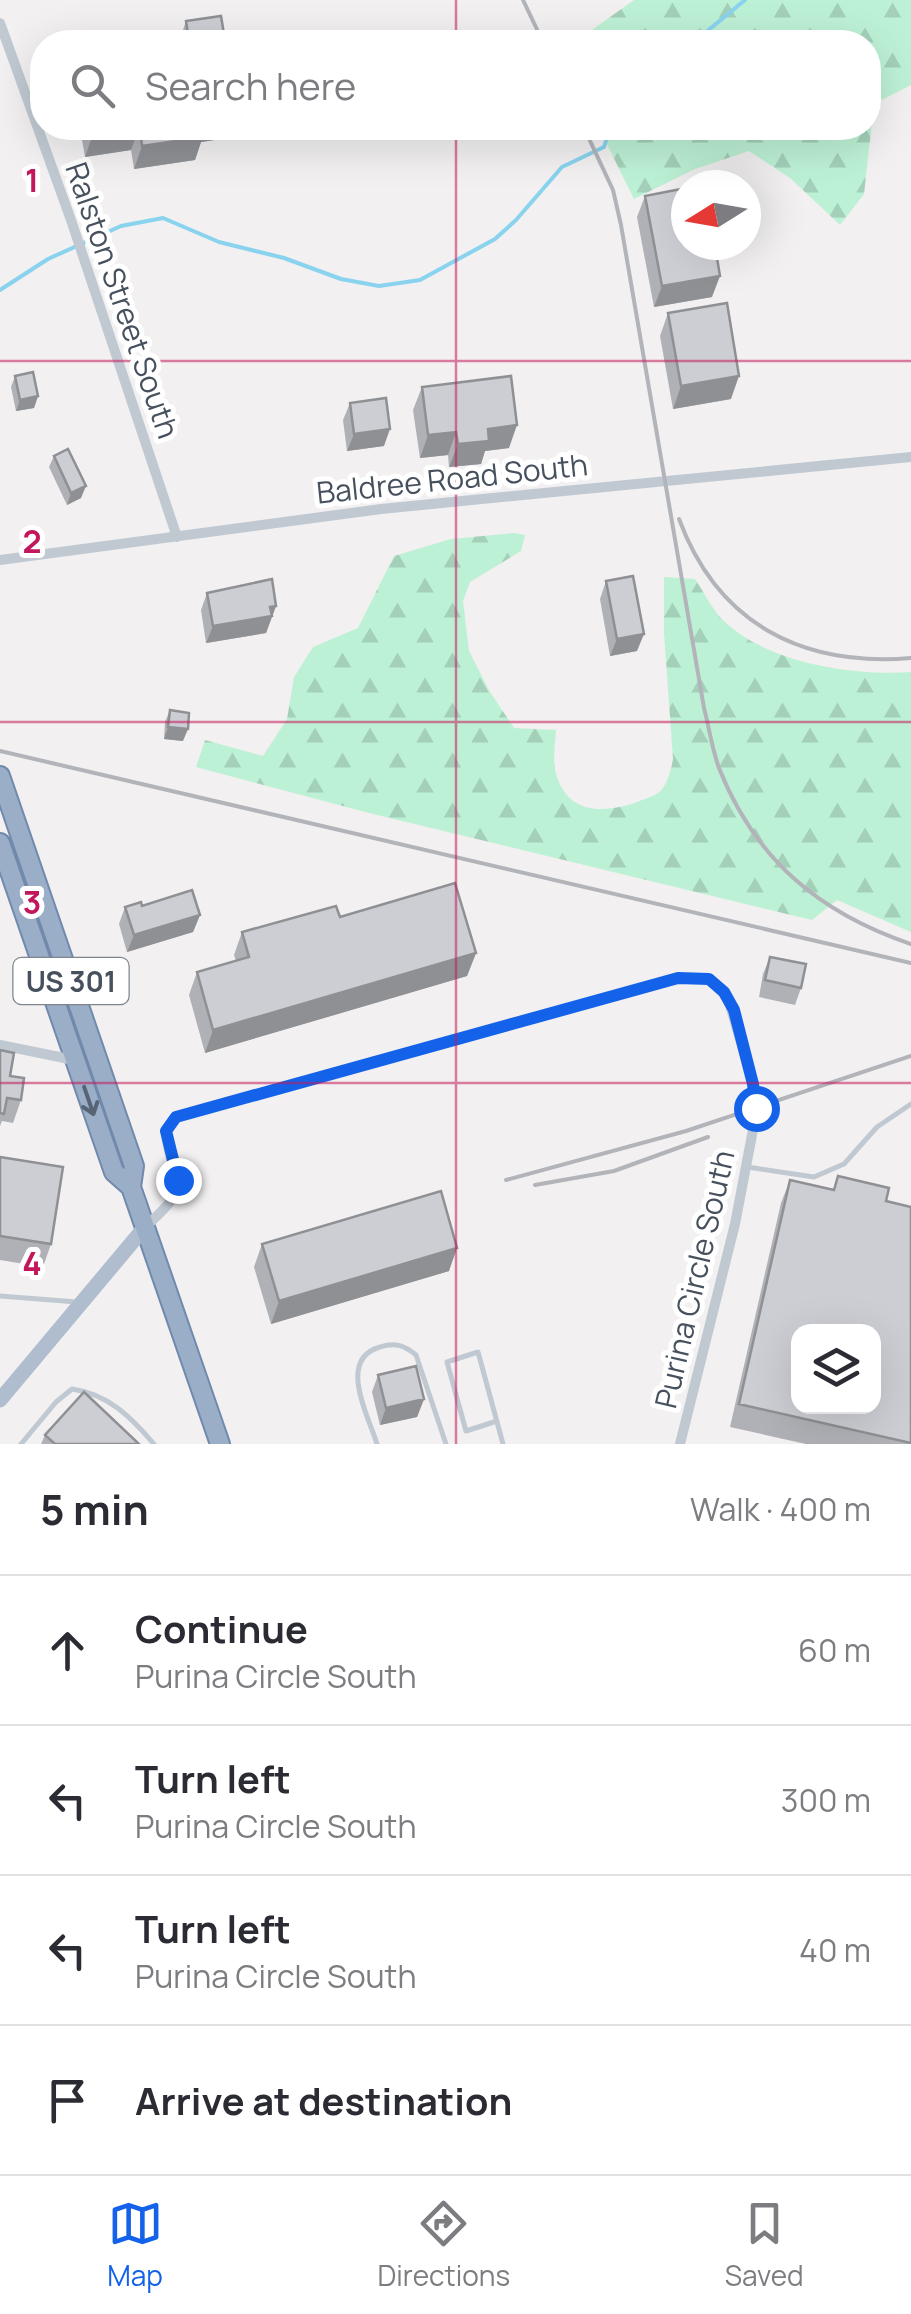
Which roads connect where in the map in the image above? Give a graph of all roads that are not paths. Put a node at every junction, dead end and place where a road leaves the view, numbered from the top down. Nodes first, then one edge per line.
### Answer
1 (0, 23) edge
2 (30, 106) edge
3 (42, 140) edge
4 (911, 457) edge
5 (177, 537) junction
6 (0, 560) edge
7 (0, 776) edge
8 (0, 843) edge
9 (0, 1044) edge
10 (75, 1060) junction
11 (100, 1065) junction
12 (911, 1104) edge
13 (747, 1168) junction
14 (131, 1187) junction
15 (145, 1228) junction
16 (0, 1296) edge
17 (82, 1302) junction
18 (0, 1400) edge
19 (497, 1421) junction
20 (21, 1444) edge
21 (154, 1444) edge
22 (220, 1444) edge
23 (377, 1444) edge
24 (446, 1444) edge
25 (503, 1444) edge
26 (680, 1444) edge

1 - 2 street, Ralston Street South
3 - 5 street, Ralston Street South
4 - 5 street, Baldree Road South
5 - 6 street, Baldree Road South
7 - 11 highway, US 301
8 - 10 highway, US 301
9 - 10 street
10 - 11 street
10 -> 14 highway, US 301
11 - 14 highway, US 301
12 - 13 lane
13 - 15 street, Purina Circle South
13 - 26 street, Purina Circle South
14 - 15 highway
15 - 17 main road
15 - 22 highway
16 - 17 lane
17 - 18 main road
19 - 19 lane
19 - 25 lane
20 - 21 lane
23 - 24 lane

